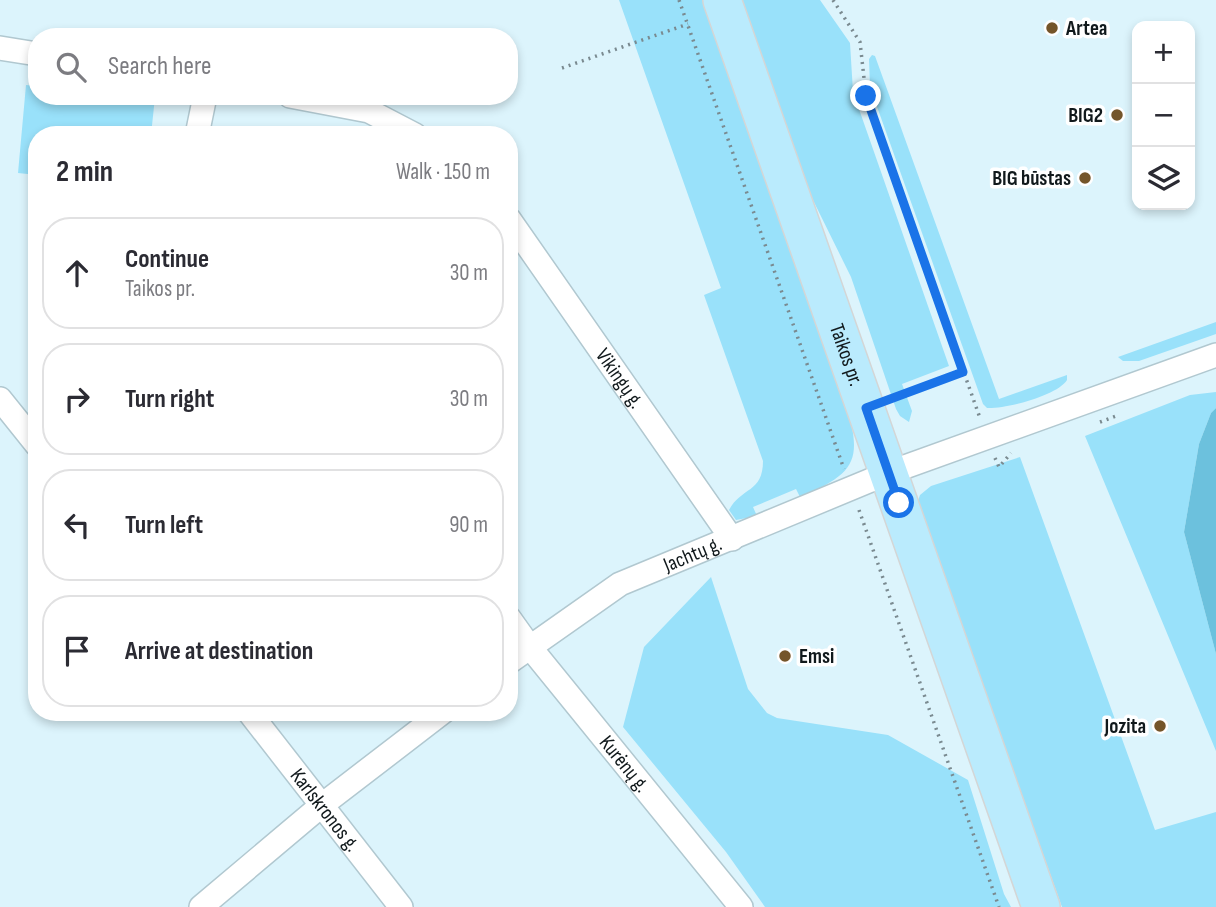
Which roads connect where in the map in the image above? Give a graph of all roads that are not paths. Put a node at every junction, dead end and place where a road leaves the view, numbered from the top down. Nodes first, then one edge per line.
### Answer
1 (722, 0) edge
2 (0, 48) edge
3 (28, 53) edge
4 (203, 105) edge
5 (337, 105) edge
6 (199, 126) edge
7 (398, 126) edge
8 (518, 232) edge
9 (1216, 355) edge
10 (0, 399) edge
11 (28, 434) edge
12 (888, 473) junction
13 (732, 539) junction
14 (518, 631) edge
15 (529, 646) junction
16 (518, 655) edge
17 (255, 721) edge
18 (431, 721) edge
19 (322, 805) junction
20 (201, 907) edge
21 (401, 907) edge
22 (741, 907) edge
23 (1041, 907) edge

1 - 12 main road, Taikos pr.
2 - 3 street
4 - 6 street
5 - 7 street
8 - 13 street, Vikingų g.
9 - 12 street, Jachtų g.
10 - 11 street
12 - 13 street, Jachtų g.
12 - 23 main road, Taikos pr.
13 - 15 street, Jachtų g.
14 - 15 street, Kurėnų g.
15 - 16 street, Jachtų g.
15 - 22 street, Kurėnų g.
17 - 19 street, Karlskronos g.
18 - 19 street
19 - 20 street
19 - 21 street, Karlskronos g.

